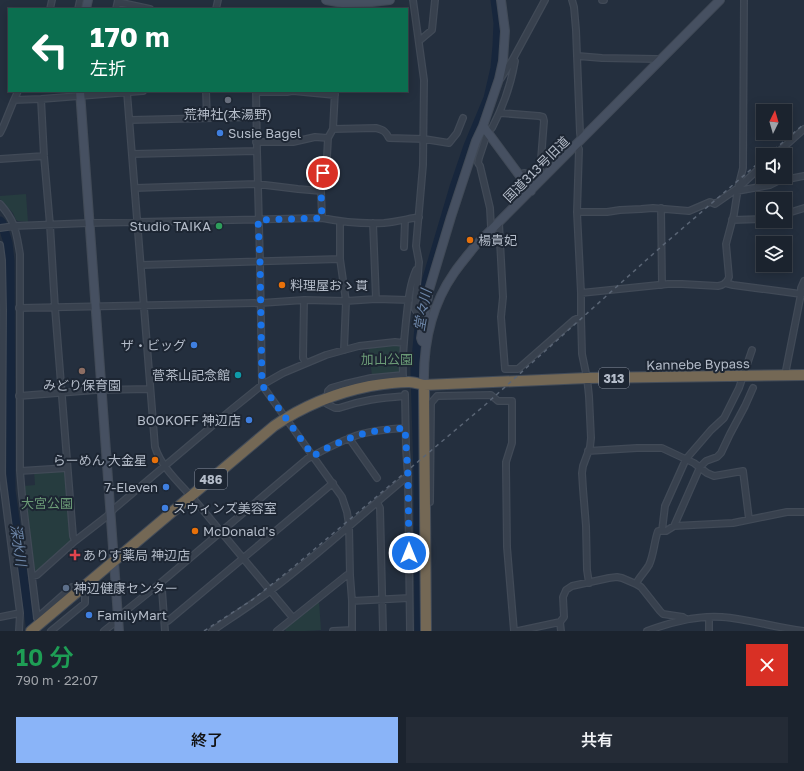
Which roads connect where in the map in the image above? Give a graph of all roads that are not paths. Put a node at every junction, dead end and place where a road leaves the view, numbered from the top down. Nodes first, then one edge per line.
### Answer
1 (326, 0) edge
2 (390, 0) edge
3 (413, 0) edge
4 (436, 0) edge
5 (501, 0) edge
6 (545, 0) edge
7 (572, 0) edge
8 (720, 0) edge
9 (744, 0) edge
10 (118, 1) edge
11 (343, 4) edge
12 (146, 8) edge
13 (419, 41) junction
14 (578, 56) junction
15 (514, 59) junction
16 (660, 61) junction
17 (499, 79) junction
18 (18, 92) edge
19 (128, 92) joint
20 (206, 92) edge
21 (256, 92) edge
22 (287, 92) edge
23 (314, 92) edge
24 (80, 93) edge
25 (335, 93) edge
26 (40, 99) junction
27 (14, 100) junction
28 (500, 113) junction
29 (256, 117) junction
30 (207, 118) junction
31 (463, 118) dead end
32 (130, 120) junction
33 (483, 126) junction
34 (492, 128) dead end
35 (1, 129) edge
36 (333, 129) junction
37 (804, 129) edge
38 (486, 137) dead end
39 (328, 138) junction
40 (424, 139) junction
41 (256, 142) junction
42 (579, 143) junction
43 (783, 148) edge
44 (257, 151) junction
45 (132, 154) junction
46 (44, 156) junction
47 (0, 159) edge
48 (756, 172) edge
49 (519, 174) junction
50 (804, 176) edge
51 (257, 184) junction
52 (135, 188) junction
53 (738, 189) junction
54 (321, 191) junction
55 (531, 191) junction
56 (0, 204) edge
57 (661, 208) junction
58 (804, 208) edge
59 (577, 212) junction
60 (792, 212) edge
61 (418, 217) junction
62 (322, 218) junction
63 (756, 219) edge
64 (258, 220) junction
65 (405, 220) junction
66 (732, 220) junction
67 (340, 222) junction
68 (89, 223) junction
69 (137, 223) junction
70 (373, 223) junction
71 (50, 225) junction
72 (11, 226) junction
73 (496, 226) junction
74 (0, 228) edge
75 (0, 244) edge
76 (404, 247) dead end
77 (1, 252) edge
78 (340, 259) junction
79 (260, 262) junction
80 (419, 262) junction
81 (141, 265) junction
82 (1, 276) edge
83 (804, 281) edge
84 (725, 283) junction
85 (662, 285) junction
86 (581, 293) junction
87 (802, 293) edge
88 (376, 299) junction
89 (304, 300) junction
90 (409, 300) junction
91 (346, 301) junction
92 (261, 303) junction
93 (144, 306) junction
94 (96, 307) junction
95 (19, 308) junction
96 (55, 308) junction
97 (425, 312) junction
98 (581, 317) junction
99 (404, 343) junction
100 (426, 344) junction
101 (2, 347) edge
102 (344, 350) junction
103 (752, 350) dead end
104 (306, 363) junction
105 (2, 374) edge
106 (785, 375) junction
107 (804, 375) edge
108 (742, 376) junction
109 (587, 378) junction
110 (262, 385) junction
111 (411, 385) junction
112 (753, 388) dead end
113 (1, 389) edge
114 (150, 389) junction
115 (102, 390) junction
116 (62, 393) junction
117 (19, 396) junction
118 (327, 401) junction
119 (287, 420) junction
120 (405, 428) junction
121 (349, 438) junction
122 (1, 443) edge
123 (588, 451) junction
124 (313, 456) junction
125 (686, 459) junction
126 (165, 466) junction
127 (700, 467) junction
128 (68, 468) junction
129 (20, 471) junction
130 (408, 476) junction
131 (378, 478) dead end
132 (333, 483) junction
133 (193, 499) junction
134 (377, 502) junction
135 (804, 512) edge
136 (110, 513) junction
137 (749, 519) junction
138 (349, 526) junction
139 (674, 526) junction
140 (662, 531) junction
141 (221, 532) junction
142 (425, 532) junction
143 (75, 541) junction
144 (244, 558) junction
145 (115, 565) junction
146 (350, 575) junction
147 (32, 576) junction
148 (589, 583) junction
149 (636, 584) junction
150 (158, 585) junction
151 (270, 590) junction
152 (84, 591) junction
153 (409, 598) junction
154 (382, 600) junction
155 (352, 601) junction
156 (20, 613) junction
157 (0, 617) edge
158 (118, 618) junction
159 (293, 618) junction
160 (709, 618) junction
161 (686, 619) junction
162 (165, 622) junction
163 (560, 622) junction
164 (537, 629) edge
165 (36, 630) edge
166 (352, 630) edge
167 (19, 631) edge
168 (51, 631) edge
169 (104, 631) edge
170 (119, 631) edge
171 (165, 631) edge
172 (212, 631) edge
173 (277, 631) edge
174 (333, 631) edge
175 (383, 631) edge
176 (410, 631) edge
177 (426, 631) edge
178 (514, 631) edge
179 (518, 631) edge
180 (561, 631) edge
181 (647, 631) edge
182 (709, 631) edge
183 (804, 631) edge

1 - 11 street
2 - 11 street
3 - 13 street
4 - 13 street
5 - 17 street
6 - 15 street
7 - 14 street
8 - 16 street, 国道313号旧道
9 - 53 street
10 - 12 street
13 - 40 street
14 - 16 street
14 - 42 street
15 - 17 street
15 - 28 street
16 - 42 street, 国道313号旧道
17 - 33 street
18 - 27 street
19 - 24 street
19 - 32 street
20 - 30 street
21 - 22 street
21 - 29 street
23 - 25 street
24 - 26 street
24 - 68 street
25 - 36 street
26 - 27 street
26 - 46 street
27 - 35 street
28 - 34 street
28 - 49 street
29 - 30 street
29 - 41 street
30 - 32 street
31 - 40 street
32 - 45 street
33 - 49 street
33 - 97 street
36 - 39 street
36 - 40 street
37 - 43 street
38 - 73 street
39 - 41 street
39 - 54 street
40 - 61 street
41 - 44 street
42 - 55 street, 国道313号旧道
42 - 59 street
44 - 45 street
44 - 51 street
45 - 52 street
46 - 47 street
46 - 71 street
48 - 53 street
49 - 55 street
50 - 53 street
51 - 52 street
51 - 54 street
51 - 64 street
52 - 69 street
53 - 57 street
53 - 66 street
54 - 62 street
55 - 73 street, 国道313号旧道
56 - 72 street
57 - 59 street
57 - 85 street
58 - 60 street
59 - 86 street
61 - 65 street
61 - 80 street
62 - 64 street
62 - 67 street
63 - 66 street
64 - 69 street
64 - 79 street
65 - 70 street
65 - 76 street
66 - 84 street
67 - 70 street
67 - 78 street
68 - 69 street
68 - 71 street
68 - 94 street
69 - 81 street
70 - 88 street
71 - 72 street
71 - 96 street
72 - 74 street
72 - 95 street
73 - 98 street
73 - 100 street, 国道313号旧道
75 - 77 street
77 - 82 street
78 - 79 street
78 - 91 street
79 - 81 street
79 - 92 street
80 - 90 street
80 - 97 street
81 - 93 street
82 - 101 street
83 - 87 street
84 - 85 street
84 - 87 street
85 - 86 street
86 - 98 street
87 - 106 street
88 - 90 street
88 - 91 street
89 - 91 street
89 - 92 street
89 - 104 street
90 - 99 street
91 - 102 street
92 - 93 street
92 - 110 street
93 - 94 street
93 - 114 street
94 - 96 street
94 - 115 street
95 - 96 street
95 - 117 street
96 - 116 street
97 - 100 street
98 - 109 street
99 - 102 street
99 - 111 street
100 - 111 street, 国道313号旧道
101 - 105 street
102 - 104 street
103 - 108 street
104 - 110 street
105 - 113 street
106 - 107 highway, Kannebe Bypass / 313
106 - 108 highway, Kannebe Bypass / 313
108 - 109 highway, Kannebe Bypass / 313
108 - 125 street
109 - 111 highway, Kannebe Bypass / 313
109 - 123 street
110 - 119 street
110 - 126 street
111 - 118 highway, 486
111 - 118 street
111 - 120 street
111 - 142 highway
112 - 127 street
113 - 122 street
114 - 115 street
114 - 126 street
115 - 116 street
115 - 136 street
116 - 117 street
116 - 128 street
117 - 129 street
118 - 119 highway, 486
119 - 124 street
119 - 133 highway, 486
120 - 121 street
120 - 130 street
121 - 124 street
121 - 131 street
122 - 156 street
123 - 125 street
123 - 148 street
124 - 132 street
124 - 141 street
125 - 127 street
125 - 140 street
126 - 133 street
126 - 136 street
127 - 137 street
127 - 139 street
128 - 129 street
128 - 143 street
129 - 147 street
130 - 134 street
130 - 153 street
132 - 138 street
132 - 144 street
133 - 141 street
133 - 145 highway, 486
134 - 138 street
134 - 154 street
135 - 137 street
136 - 143 street
136 - 145 street
137 - 139 street
138 - 146 street
138 - 151 street
139 - 140 street
140 - 149 street
141 - 144 street
141 - 150 street
142 - 177 highway
142 - 178 street
143 - 147 street
144 - 151 street
144 - 162 street
145 - 152 highway, 486
145 - 158 street
146 - 155 street
146 - 159 street
147 - 152 street
148 - 149 street
148 - 163 street
149 - 161 street
150 - 158 street
150 - 162 street
151 - 159 street
151 - 172 street
152 - 165 highway, 486
152 - 168 street
153 - 154 street
153 - 176 street
154 - 155 street
154 - 175 street
155 - 166 street
156 - 157 street
156 - 167 street
158 - 169 street
158 - 170 street
159 - 173 street
160 - 161 street
160 - 182 street
160 - 183 street
161 - 181 street
162 - 171 street
163 - 164 street
163 - 180 street
164 - 179 street
166 - 174 street

